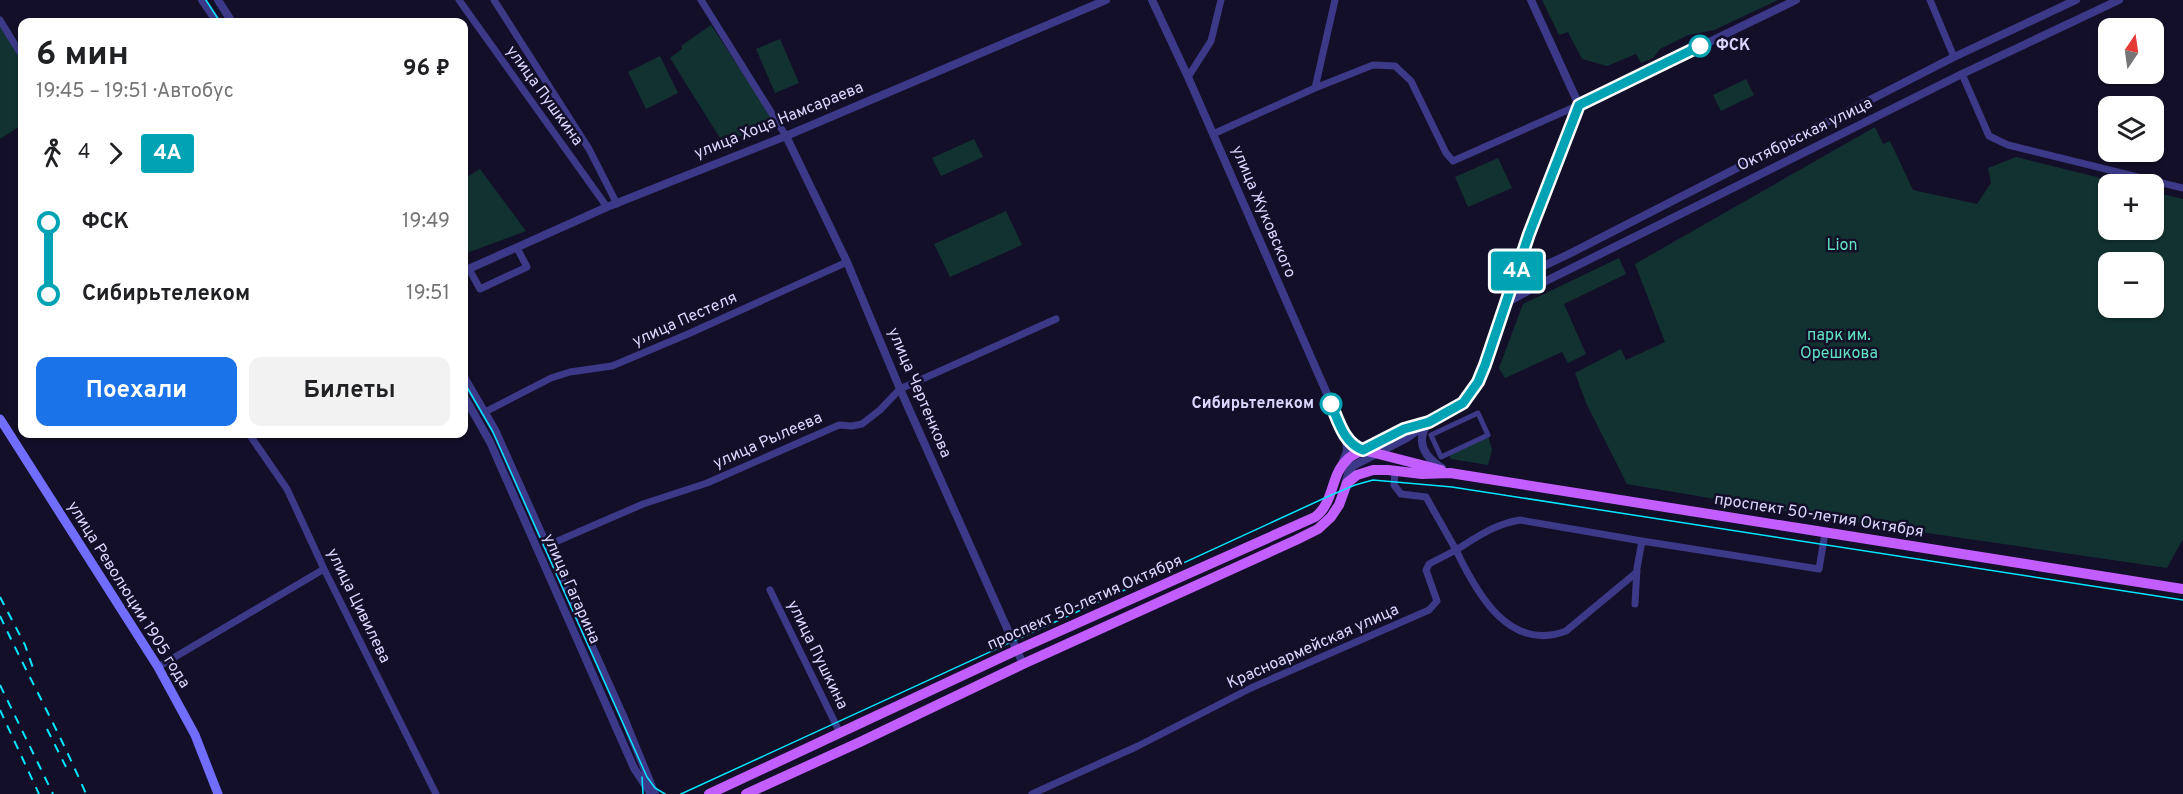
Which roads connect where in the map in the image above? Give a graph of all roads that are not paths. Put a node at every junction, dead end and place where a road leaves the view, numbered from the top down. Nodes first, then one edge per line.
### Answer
1 (202, 0) edge
2 (218, 0) edge
3 (459, 0) edge
4 (494, 0) edge
5 (701, 0) edge
6 (1106, 0) edge
7 (1152, 0) edge
8 (1221, 0) edge
9 (1335, 0) edge
10 (1531, 0) edge
11 (1796, 0) edge
12 (1930, 0) edge
13 (2076, 0) edge
14 (2119, 0) edge
15 (214, 18) edge
16 (229, 18) edge
17 (0, 20) edge
18 (18, 49) edge
19 (1954, 57) junction
20 (1962, 74) junction
21 (1188, 77) junction
22 (1315, 88) junction
23 (1579, 105) junction
24 (1213, 134) junction
25 (786, 136) junction
26 (1794, 139) junction
27 (1801, 154) junction
28 (2183, 188) edge
29 (617, 204) junction
30 (607, 207) junction
31 (1639, 218) junction
32 (1645, 232) junction
33 (516, 248) junction
34 (1567, 255) junction
35 (847, 262) junction
36 (1573, 267) junction
37 (468, 269) edge
38 (468, 273) edge
39 (1514, 280) junction
40 (1508, 302) junction
41 (1056, 319) dead end
42 (468, 384) edge
43 (900, 389) junction
44 (468, 403) edge
45 (485, 412) junction
46 (0, 419) edge
47 (1429, 422) junction
48 (1431, 435) joint
49 (1346, 437) junction
50 (252, 438) edge
51 (1363, 450) junction
52 (1377, 453) junction
53 (1340, 468) junction
54 (1395, 470) junction
55 (1450, 473) junction
56 (1344, 490) junction
57 (1825, 532) junction
58 (1642, 541) junction
59 (546, 546) junction
60 (1455, 550) junction
61 (324, 569) junction
62 (1637, 572) junction
63 (2183, 589) edge
64 (770, 590) dead end
65 (1635, 604) dead end
66 (1017, 650) junction
67 (1023, 663) junction
68 (158, 667) junction
69 (840, 733) junction
70 (218, 794) edge
71 (436, 794) edge
72 (653, 794) edge
73 (709, 794) edge
74 (746, 794) edge
75 (1032, 794) edge

1 - 15 street
2 - 16 street
3 - 30 street, улица Пушкина
4 - 29 street, улица Пушкина
5 - 25 street
6 - 25 street, улица Хоца Намсараева
7 - 21 street, улица Жуковского
8 - 21 street
9 - 22 street
10 - 23 street
11 - 23 street
12 - 19 street
13 - 19 street, Октябрьская улица
14 - 20 street, Октябрьская улица
17 - 18 street
19 - 26 street, Октябрьская улица
20 - 27 street, Октябрьская улица
20 - 28 street
21 - 24 street, улица Жуковского
22 - 23 street
22 - 24 street
23 - 39 street
24 - 49 street, улица Жуковского
25 - 29 street, улица Хоца Намсараева
25 - 35 street, улица Чертенкова
26 - 27 street
26 - 31 street, Октябрьская улица
27 - 32 street, Октябрьская улица
29 - 30 street, улица Хоца Намсараева
30 - 33 street, улица Хоца Намсараева
31 - 32 street
31 - 34 street, Октябрьская улица
32 - 36 street, Октябрьская улица
33 - 37 street, улица Хоца Намсараева
33 - 38 street
34 - 36 street
34 - 39 street, Октябрьская улица
35 - 43 street, улица Чертенкова
35 - 45 street, улица Пестеля
36 - 40 street, Октябрьская улица
39 - 40 street
40 - 47 street
41 - 43 street, улица Рылеева
42 - 45 street, улица Гагарина
43 - 59 street, улица Рылеева
43 - 66 street, улица Чертенкова
44 - 72 street, улица Гагарина
45 - 59 street, улица Гагарина
46 - 68 main road, улица Революции 1905 года
47 - 51 street
47 - 52 street
47 - 55 street
48 - 48 street
49 - 51 street
49 - 53 street
50 - 61 street, улица Цивилева
51 - 52 main road, проспект 50-летия Октября
51 - 53 main road
52 - 55 main road, проспект 50-летия Октября
52 - 56 street
53 - 66 main road, проспект 50-летия Октября
54 - 55 main road, проспект 50-летия Октября
54 - 56 main road, проспект 50-летия Октября
54 - 60 street
55 - 57 main road, проспект 50-летия Октября
56 - 67 main road, проспект 50-летия Октября
57 - 58 street
57 - 63 main road, проспект 50-летия Октября
58 - 60 street
58 - 62 street
59 - 72 street, улица Гагарина
60 - 62 street
60 - 75 street, Красноармейская улица
61 - 68 street
61 - 71 street, улица Цивилева
62 - 65 street
64 - 69 street, улица Пушкина
66 - 67 street, улица Чертенкова
66 - 69 main road, проспект 50-летия Октября
67 - 74 main road, проспект 50-летия Октября
68 - 70 main road, улица Революции 1905 года
69 - 73 main road, проспект 50-летия Октября

